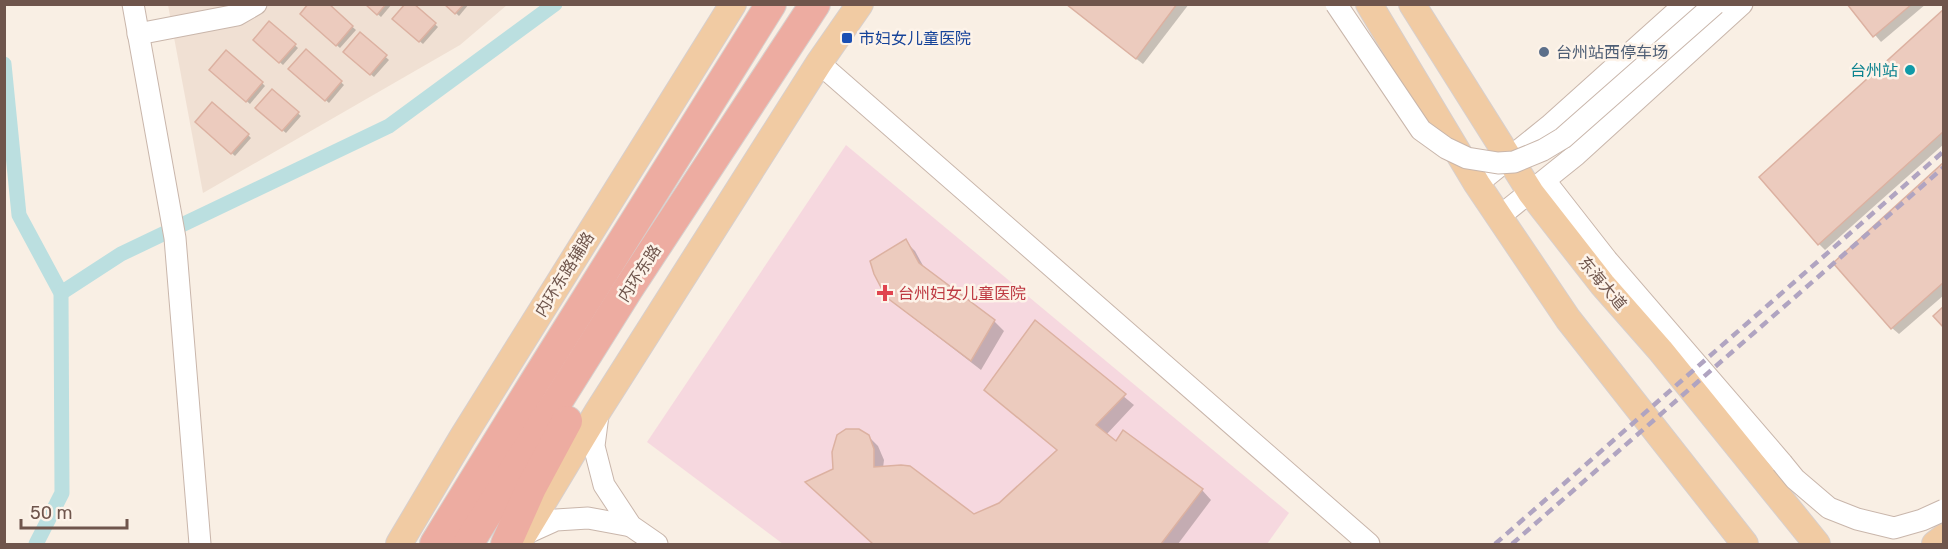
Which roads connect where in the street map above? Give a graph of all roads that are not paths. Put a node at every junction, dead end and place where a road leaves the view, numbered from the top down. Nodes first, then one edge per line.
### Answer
1 (133, 4) edge
2 (256, 4) edge
3 (733, 4) edge
4 (771, 4) edge
5 (815, 4) edge
6 (860, 4) edge
7 (1336, 4) edge
8 (1368, 4) edge
9 (1412, 4) edge
10 (1684, 4) edge
11 (1715, 4) edge
12 (1742, 4) edge
13 (138, 34) junction
14 (819, 63) junction
15 (1509, 160) junction
16 (1477, 184) junction
17 (1538, 187) junction
18 (1500, 216) junction
19 (628, 289) junction
20 (536, 380) junction
21 (598, 411) junction
22 (1944, 510) edge
23 (631, 526) junction
24 (1944, 537) edge
25 (516, 541) edge
26 (200, 544) edge
27 (399, 544) edge
28 (412, 544) edge
29 (435, 544) edge
30 (468, 544) edge
31 (657, 544) edge
32 (1369, 544) edge
33 (1745, 544) edge
34 (1817, 544) edge
35 (1935, 544) edge

1 - 13 street
2 - 13 street
3 - 27 main road, 内环东路辅路
4 - 20 highway, 内环东路
5 - 19 highway, 内环东路
6 - 14 main road
7 - 11 street, bridge
8 - 16 main road
9 - 15 main road, 东海大道
10 - 15 street
12 - 17 street
13 - 26 street
14 - 21 main road
14 - 32 street
15 - 16 street
15 - 17 main road, 东海大道
16 - 18 main road
17 - 18 street
17 - 22 street, bridge
17 - 34 main road, 东海大道
18 - 33 main road
19 - 25 highway
19 - 30 highway, 内环东路
20 - 28 highway
20 - 29 highway, 内环东路
21 - 23 street
21 - 25 main road
23 - 25 street
23 - 31 street
24 - 35 main road

